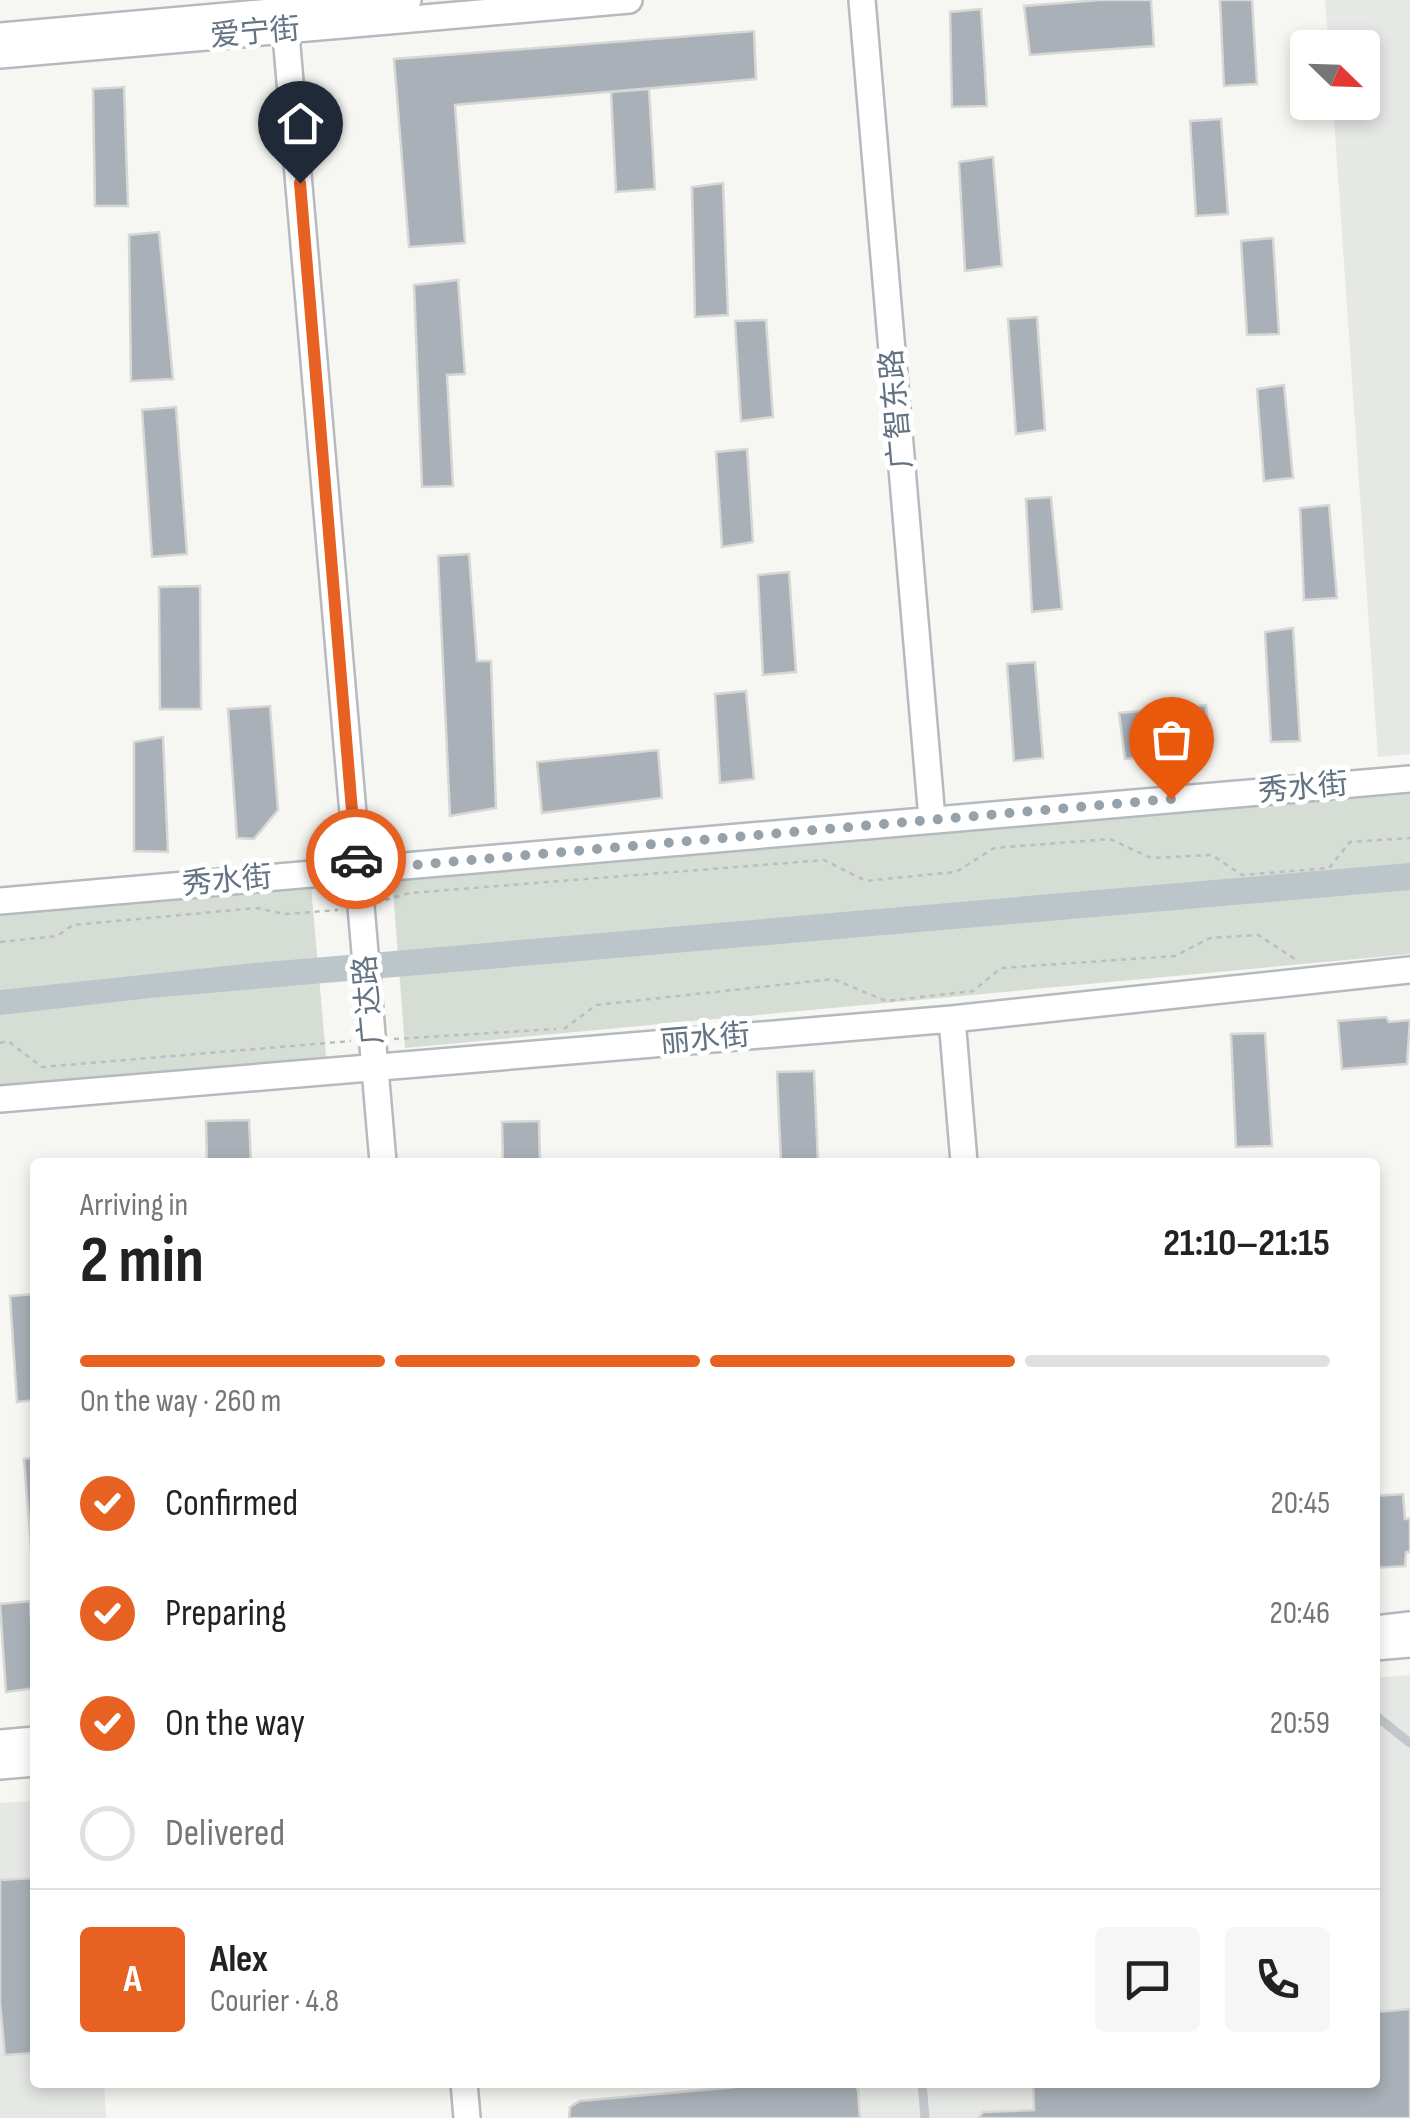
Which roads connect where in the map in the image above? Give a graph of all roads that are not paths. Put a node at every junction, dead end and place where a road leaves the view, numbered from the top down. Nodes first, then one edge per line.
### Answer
1 (408, 0) edge
2 (630, 0) edge
3 (862, 0) edge
4 (277, 14) edge
5 (0, 36) edge
6 (0, 56) edge
7 (1410, 779) edge
8 (932, 819) junction
9 (349, 871) junction
10 (0, 901) edge
11 (1410, 970) edge
12 (952, 1019) junction
13 (365, 1053) junction
14 (0, 1099) edge
15 (367, 1158) edge
16 (382, 1158) edge
17 (964, 1158) edge
18 (1410, 1626) edge
19 (1380, 1628) edge
20 (1410, 1644) edge
21 (1380, 1647) edge
22 (1380, 1719) edge
23 (30, 1740) edge
24 (1410, 1742) edge
25 (0, 1743) edge
26 (30, 1763) edge
27 (0, 1766) edge
28 (448, 2088) edge
29 (464, 2088) edge
30 (922, 2088) edge
31 (450, 2118) edge
32 (467, 2118) edge
33 (925, 2118) edge

1 - 4 main road, 爱宁街
2 - 4 main road, 爱宁街
3 - 8 main road, 广智东路
4 - 5 main road, 爱宁街
4 - 6 main road, 爱宁街
4 - 9 main road, 广达路
7 - 8 main road, 秀水街
8 - 9 main road, 秀水街
9 - 10 main road, 秀水街
9 - 13 main road, 广达路
11 - 12 main road, 丽水街
12 - 13 main road, 丽水街
12 - 17 main road
13 - 14 main road, 丽水街
13 - 15 main road, 广达路
13 - 16 main road, 广达路
18 - 19 main road
20 - 21 main road
22 - 24 lane
23 - 25 main road
26 - 27 main road
28 - 31 main road
29 - 32 main road
30 - 33 lane

